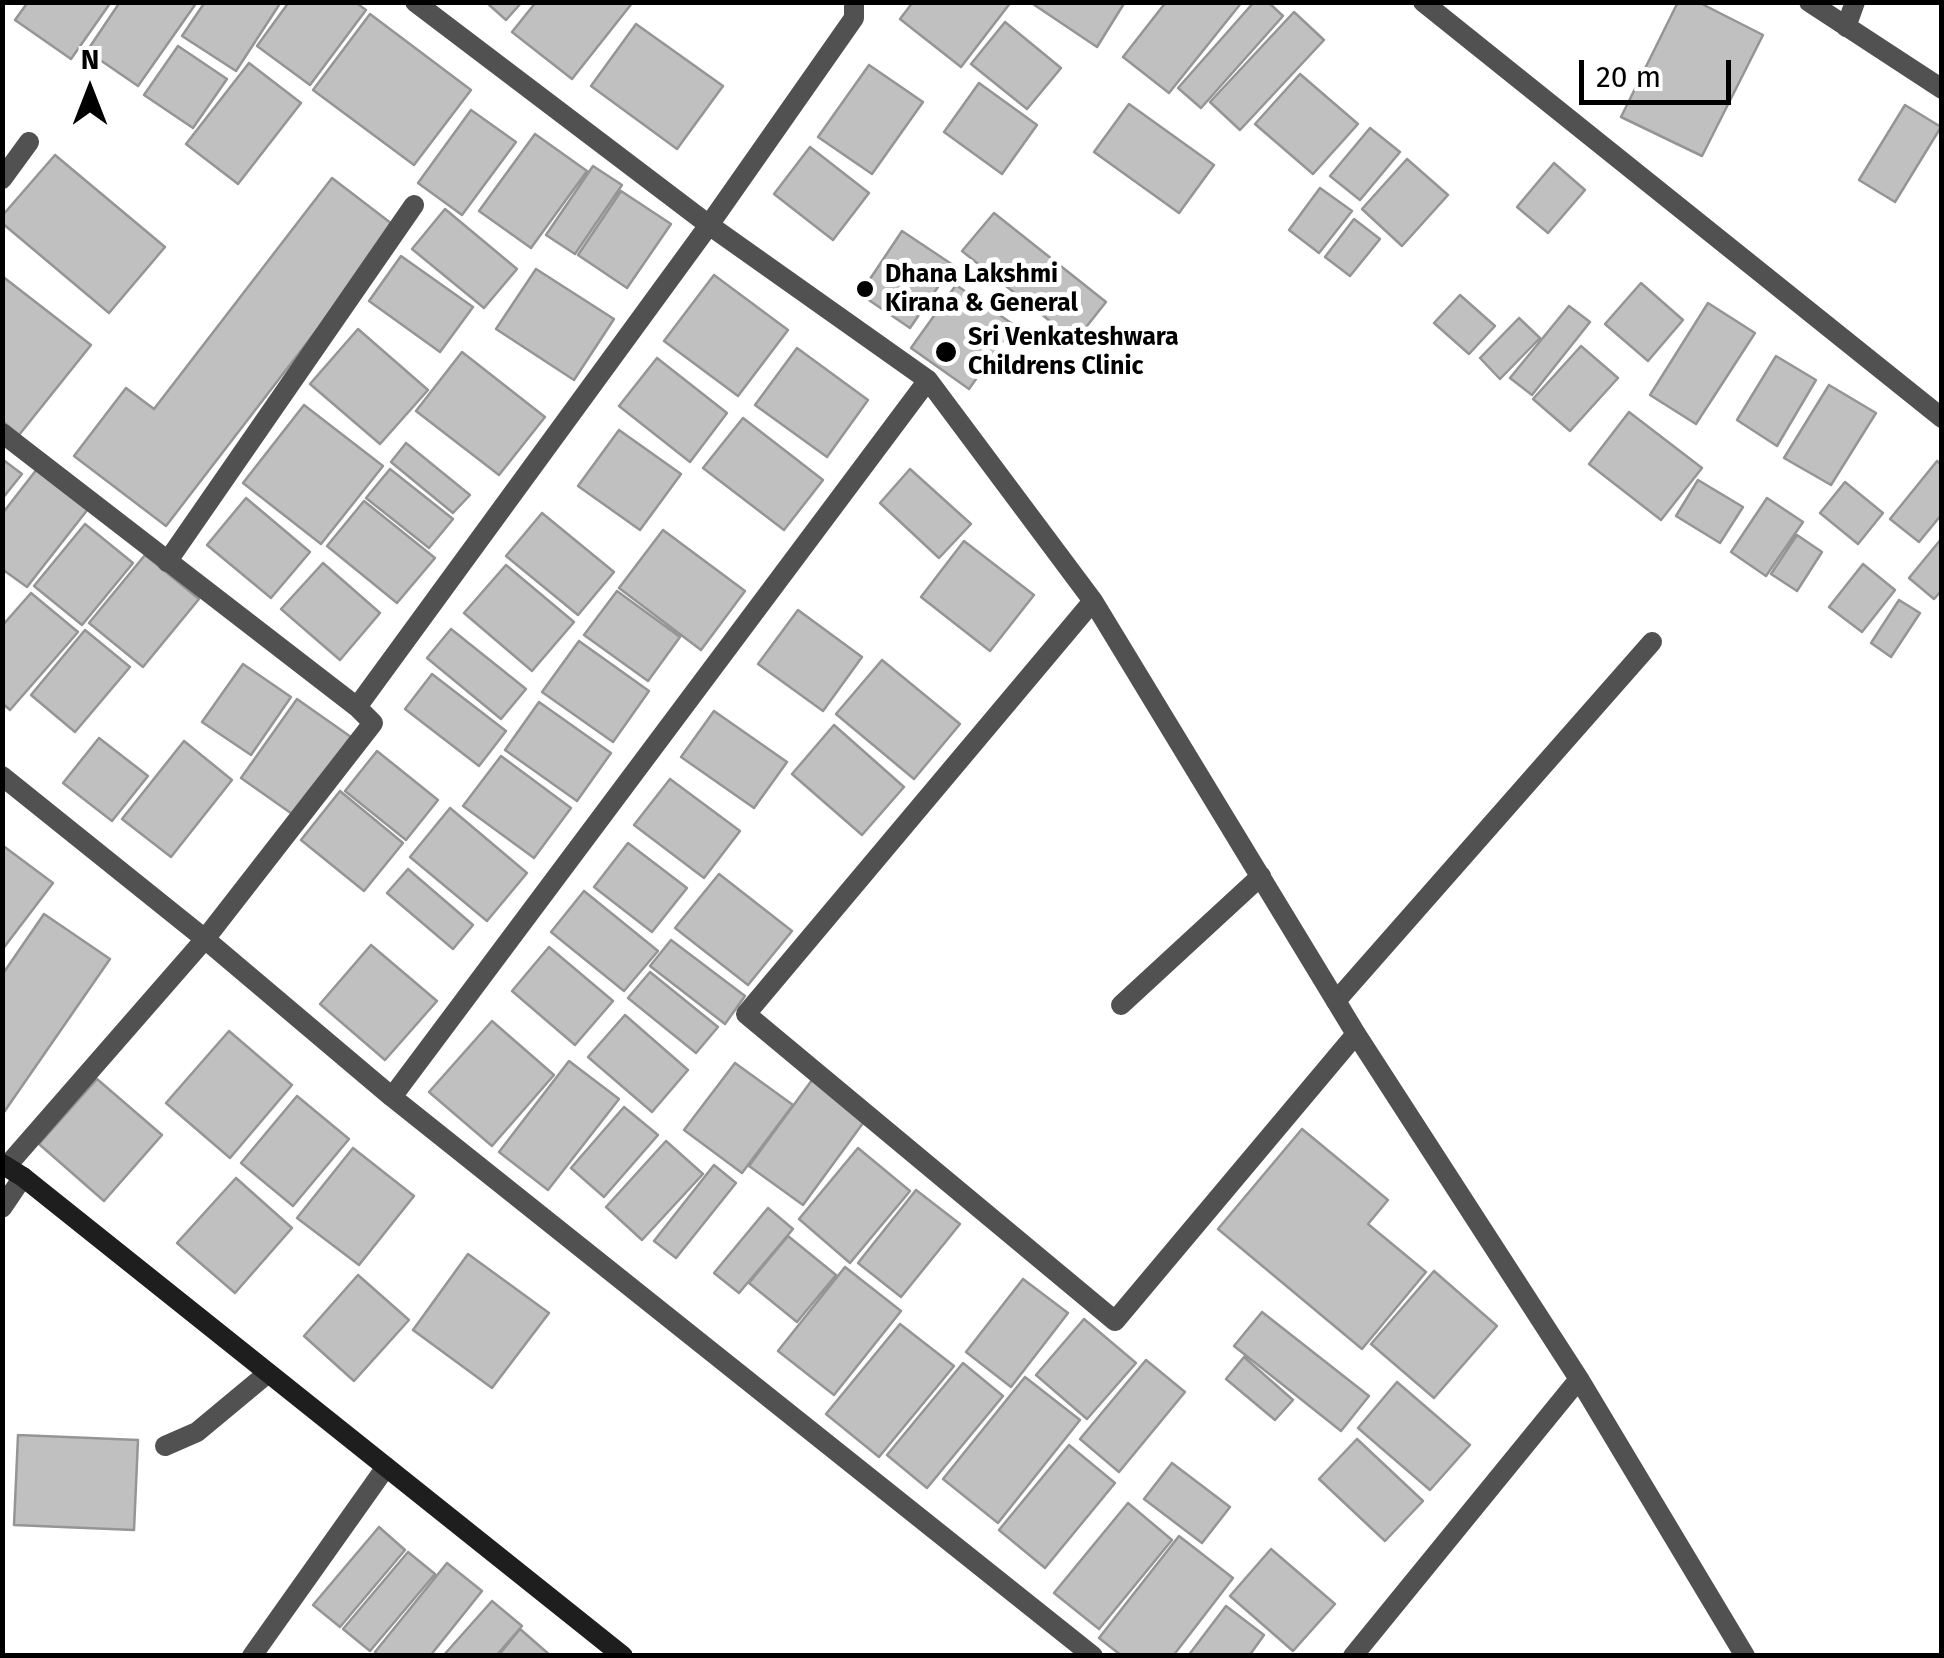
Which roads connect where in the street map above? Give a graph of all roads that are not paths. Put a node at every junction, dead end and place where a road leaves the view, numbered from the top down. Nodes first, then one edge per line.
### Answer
1 (416, 2) edge
2 (837, 2) edge
3 (1423, 2) edge
4 (1809, 2) edge
5 (1855, 2) edge
6 (854, 10) edge
7 (1846, 27) junction
8 (1942, 88) edge
9 (29, 142) dead end
10 (2, 179) edge
11 (414, 205) dead end
12 (709, 225) junction
13 (928, 380) junction
14 (1942, 418) edge
15 (2, 433) edge
16 (167, 562) junction
17 (1093, 601) junction
18 (1652, 642) dead end
19 (357, 708) junction
20 (2, 776) edge
21 (1261, 876) junction
22 (205, 939) junction
23 (1336, 1001) junction
24 (1121, 1005) dead end
25 (1356, 1034) junction
26 (392, 1097) junction
27 (10, 1169) edge
28 (2, 1208) edge
29 (268, 1373) junction
30 (1579, 1380) junction
31 (165, 1446) dead end
32 (386, 1467) junction
33 (252, 1656) edge
34 (623, 1656) edge
35 (1092, 1656) edge
36 (1353, 1656) edge
37 (1745, 1656) edge

1 - 12 street
2 - 6 street
3 - 14 street
4 - 7 street
5 - 7 street
6 - 12 street
7 - 8 street
9 - 10 street
11 - 16 street
12 - 13 street
12 - 19 street
13 - 17 street
13 - 26 street
15 - 16 street
16 - 19 street
17 - 21 street
17 - 25 street
18 - 23 street
19 - 22 street
20 - 22 street
21 - 23 street
21 - 24 street
22 - 26 street
22 - 27 street
23 - 25 street
25 - 30 street
26 - 35 street
27 - 28 street
27 - 29 street
29 - 31 street
29 - 32 street
30 - 36 street
30 - 37 street
32 - 33 street
32 - 34 street

